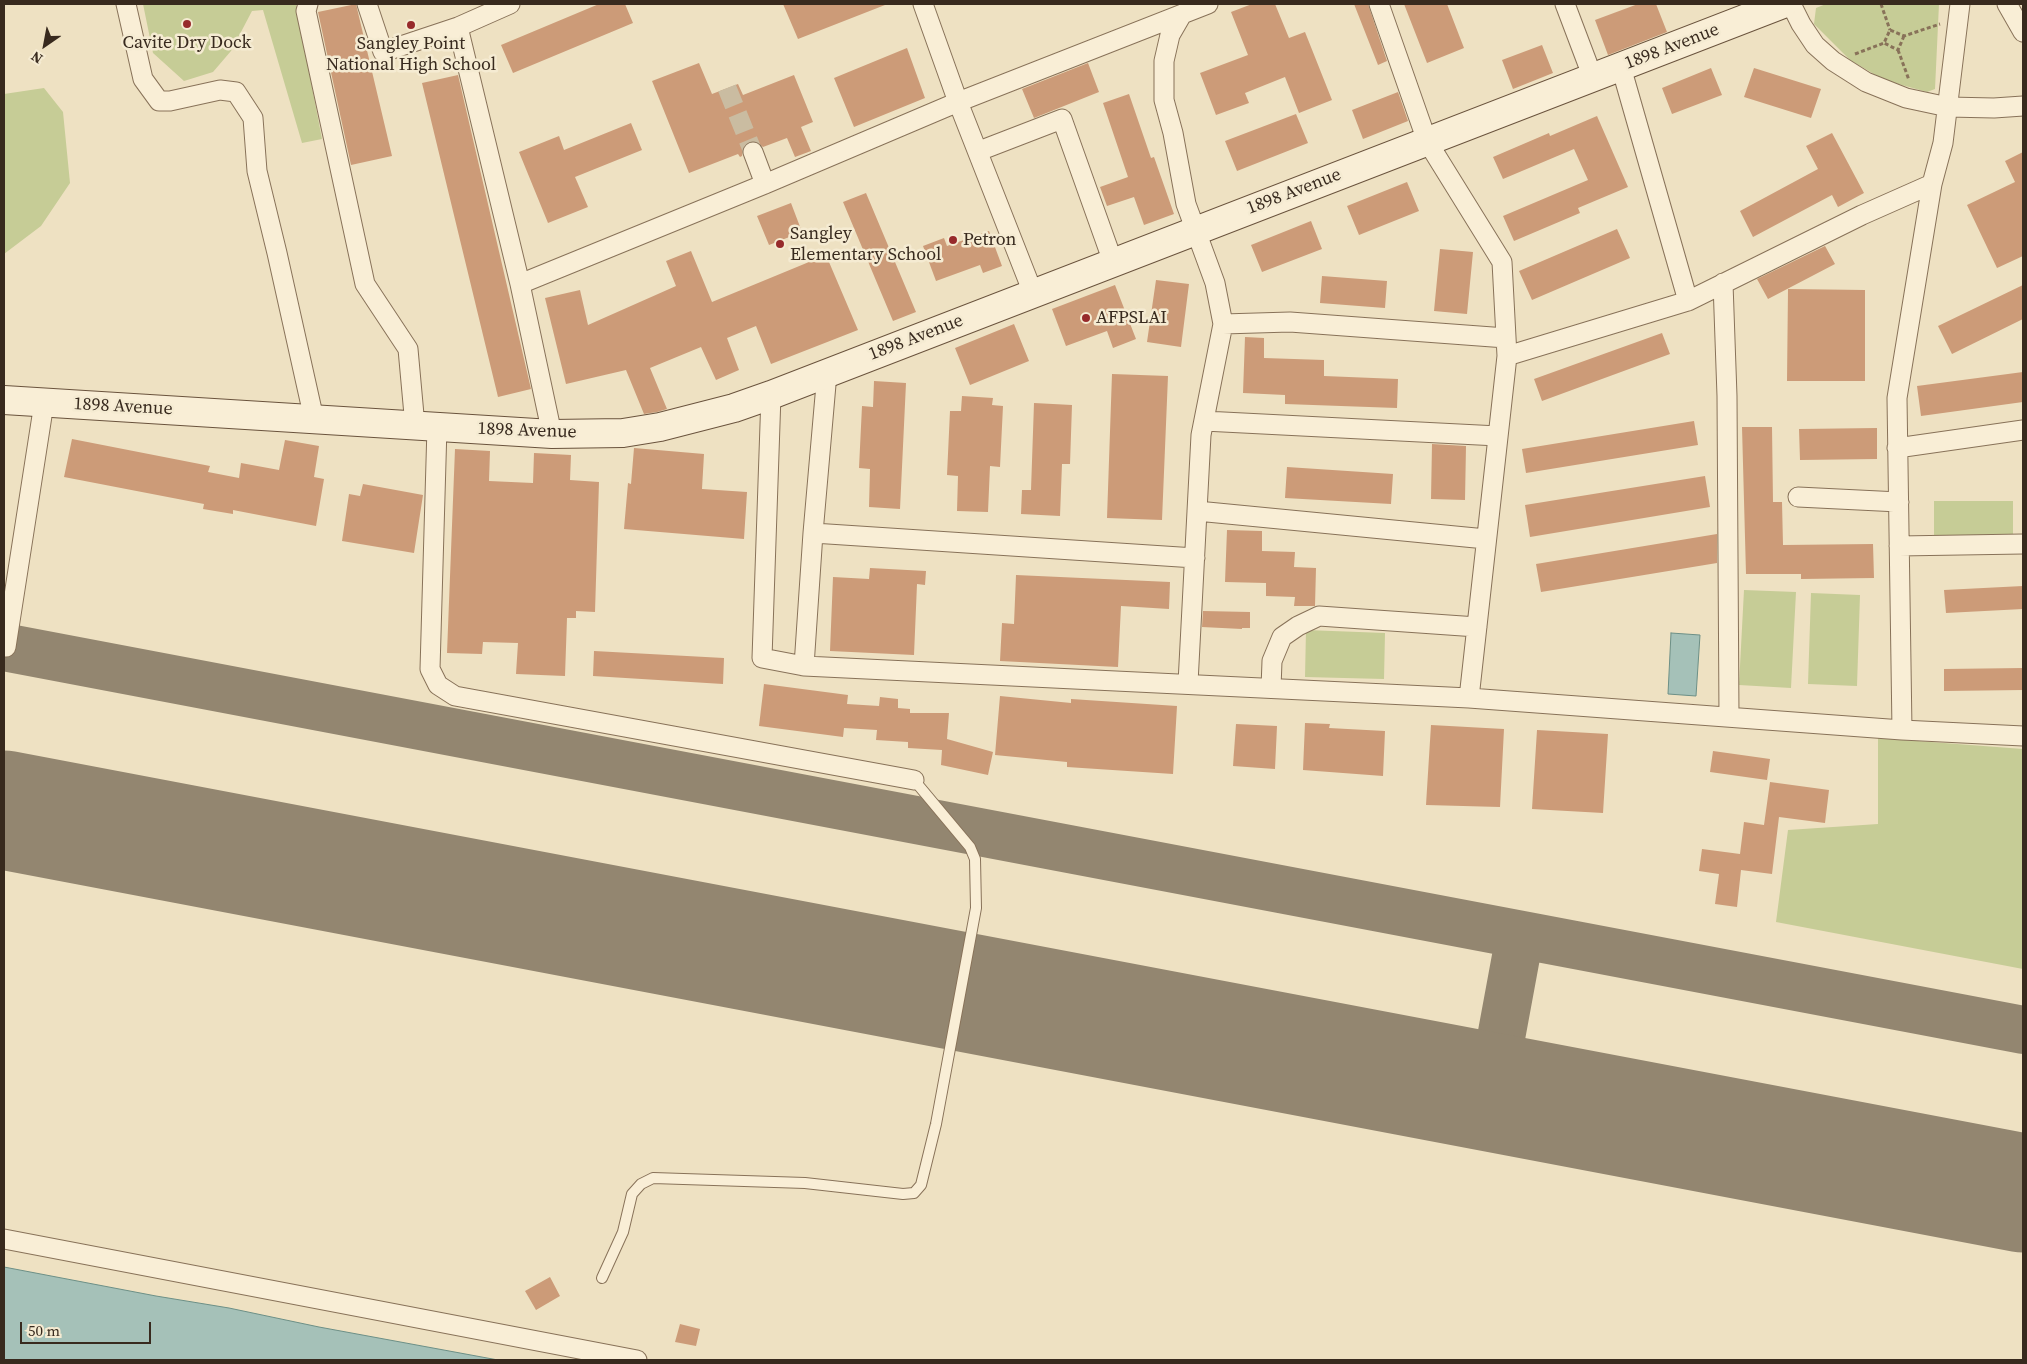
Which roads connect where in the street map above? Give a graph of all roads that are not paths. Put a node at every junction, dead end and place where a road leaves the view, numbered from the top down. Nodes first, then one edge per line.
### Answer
1 (126, 4) edge
2 (308, 4) edge
3 (367, 4) edge
4 (510, 4) edge
5 (923, 4) edge
6 (1208, 4) edge
7 (1379, 4) edge
8 (1565, 4) edge
9 (1783, 4) edge
10 (1791, 4) edge
11 (2008, 4) edge
12 (1959, 11) edge
13 (1181, 16) junction
14 (458, 27) junction
15 (2023, 32) edge
16 (1621, 67) junction
17 (1593, 78) junction
18 (958, 102) junction
19 (1948, 106) junction
20 (2023, 106) edge
21 (1427, 141) junction
22 (979, 151) junction
23 (753, 152) tunnel mouth
24 (765, 184) junction
25 (1932, 184) junction
26 (1194, 231) junction
27 (1113, 262) junction
28 (1723, 283) junction
29 (520, 284) junction
30 (1033, 293) junction
31 (1688, 301) junction
32 (1222, 324) junction
33 (1506, 347) junction
34 (827, 373) junction
35 (771, 395) junction
36 (4, 400) edge
37 (44, 403) junction
38 (314, 419) junction
39 (1204, 421) junction
40 (426, 426) junction
41 (2023, 430) edge
42 (552, 434) junction
43 (1498, 436) junction
44 (1898, 448) junction
45 (1798, 496) dead end
46 (1898, 502) junction
47 (1197, 512) junction
48 (813, 533) junction
49 (1486, 539) junction
50 (2023, 544) edge
51 (1899, 546) junction
52 (1195, 558) junction
53 (1477, 627) junction
54 (6, 647) dead end
55 (804, 666) junction
56 (1188, 683) junction
57 (1271, 688) junction
58 (1469, 698) junction
59 (1729, 717) junction
60 (1902, 730) junction
61 (2023, 736) edge
62 (914, 780) joint
63 (4, 1238) edge
64 (602, 1278) dead end
65 (637, 1360) edge

1 - 38 street
2 - 40 street
3 - 14 street
4 - 14 street
5 - 18 street
6 - 13 street
7 - 21 street
8 - 17 street
9 - 16 street, 1898 Avenue
10 - 19 street
11 - 15 street
12 - 19 street
13 - 18 street
13 - 26 street
14 - 29 street
16 - 17 street, 1898 Avenue
16 - 31 street
17 - 21 street, 1898 Avenue
18 - 22 street
18 - 24 street
19 - 20 street
19 - 25 street
21 - 26 street, 1898 Avenue
21 - 33 street
22 - 27 street
22 - 30 street
23 - 24 street
24 - 29 street
25 - 28 street
25 - 44 street
26 - 27 street, 1898 Avenue
26 - 32 street
27 - 30 street, 1898 Avenue
28 - 31 street
28 - 59 street
29 - 42 street
30 - 34 street, 1898 Avenue
31 - 33 street
32 - 33 street
32 - 39 street
33 - 43 street
34 - 35 street, 1898 Avenue
34 - 48 street
35 - 42 street, 1898 Avenue
35 - 55 street
36 - 37 street, 1898 Avenue
37 - 38 street, 1898 Avenue
37 - 54 street
38 - 40 street, 1898 Avenue
39 - 43 street
39 - 47 street
40 - 42 street, 1898 Avenue
40 - 62 street
41 - 44 street
43 - 49 street
44 - 46 street
45 - 46 street
46 - 51 street
47 - 49 street
47 - 52 street
48 - 52 street
48 - 55 street
49 - 53 street
50 - 51 street
51 - 60 street
52 - 56 street
53 - 57 street
53 - 58 street
55 - 56 street
56 - 57 street
57 - 58 street
58 - 59 street
59 - 60 street
60 - 61 street
62 - 64 lane
63 - 65 street

